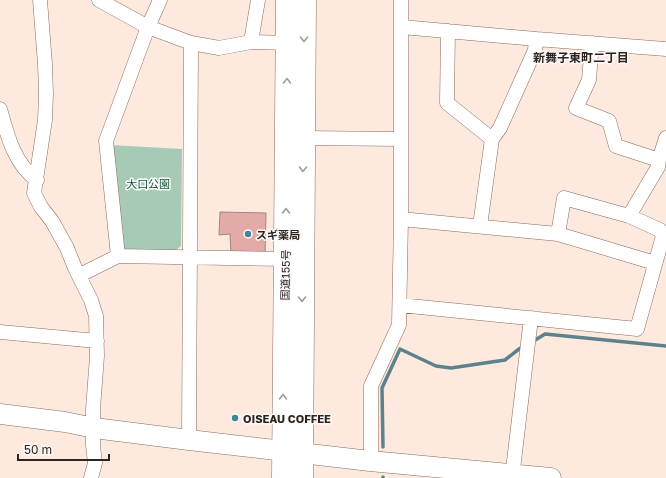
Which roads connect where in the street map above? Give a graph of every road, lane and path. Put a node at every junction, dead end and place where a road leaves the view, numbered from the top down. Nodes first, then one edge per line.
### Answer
1 (40, 0) edge
2 (99, 0) edge
3 (160, 0) edge
4 (258, 0) edge
5 (288, 0) edge
6 (305, 0) edge
7 (402, 0) edge
8 (148, 27) junction
9 (402, 27) junction
10 (448, 31) junction
11 (536, 39) junction
12 (251, 42) junction
13 (191, 43) junction
14 (288, 43) junction
15 (592, 43) junction
16 (666, 49) edge
17 (0, 109) edge
18 (304, 138) junction
19 (666, 138) edge
20 (401, 139) junction
21 (492, 140) junction
22 (659, 160) junction
23 (37, 180) junction
24 (629, 216) junction
25 (402, 219) junction
26 (480, 226) junction
27 (558, 234) junction
28 (665, 236) edge
29 (118, 256) junction
30 (191, 258) junction
31 (286, 259) junction
32 (655, 263) junction
33 (80, 274) junction
34 (400, 305) junction
35 (531, 318) junction
36 (0, 332) edge
37 (97, 341) junction
38 (0, 414) edge
39 (94, 428) junction
40 (190, 440) junction
41 (292, 451) junction
42 (370, 461) junction
43 (512, 476) edge
44 (91, 478) edge
45 (283, 478) edge
46 (302, 478) edge
47 (550, 478) edge

1 - 23 street
2 - 8 street
3 - 8 street
4 - 12 street
5 - 14 highway, 国道155号
6 -> 18 highway, 国道155号
7 - 9 street
8 - 13 street
8 - 29 street
9 - 10 street
9 - 20 street
10 - 11 street
10 - 21 street
11 - 15 street
11 - 21 street
12 - 13 street
12 - 14 street
13 - 30 street
31 -> 14 highway, 国道155号
15 - 16 street
15 - 22 street
17 - 23 street
18 - 20 street
18 -> 41 highway, 国道155号
19 - 22 street
20 - 25 street
21 - 26 street
22 - 24 street
23 - 33 street
24 - 27 street
24 - 28 street
25 - 26 street
25 - 34 street
26 - 27 street
27 - 32 street
28 - 32 street
29 - 30 street
29 - 33 street
30 - 31 street
30 - 40 street
41 -> 31 highway, 国道155号
32 - 35 street
33 - 37 street
34 - 35 street
34 - 42 street
35 - 43 street
36 - 37 street
37 - 39 street
38 - 39 street
39 - 40 street
39 - 44 street
40 - 41 street
41 - 42 street
41 - 45 highway, 国道155号
41 - 46 highway, 国道155号
42 - 43 street
43 - 47 street

